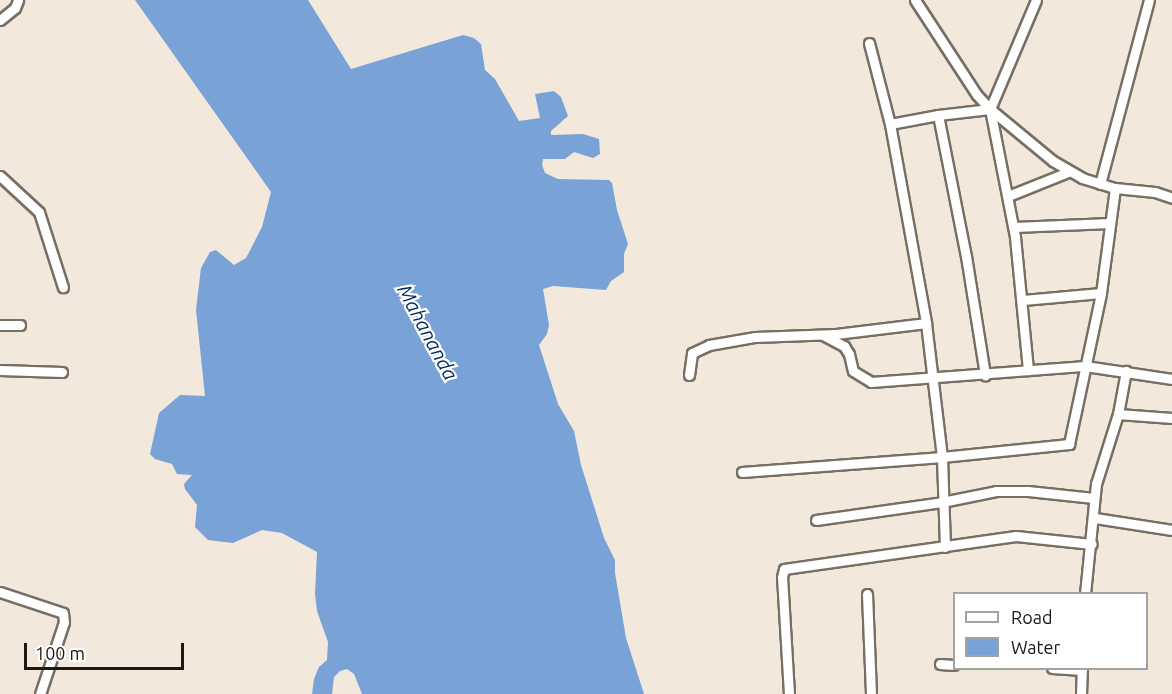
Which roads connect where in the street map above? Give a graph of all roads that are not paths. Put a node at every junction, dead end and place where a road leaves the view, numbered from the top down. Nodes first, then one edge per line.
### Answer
1 (18, 0) edge
2 (915, 0) edge
3 (1036, 0) edge
4 (1149, 0) edge
5 (0, 20) edge
6 (868, 43) dead end
7 (990, 109) junction
8 (938, 115) junction
9 (890, 124) junction
10 (1068, 172) junction
11 (0, 176) edge
12 (1100, 184) junction
13 (1115, 188) junction
14 (1008, 196) junction
15 (1172, 197) edge
16 (1110, 223) junction
17 (1014, 227) junction
18 (63, 287) dead end
19 (1101, 293) junction
20 (1023, 300) junction
21 (926, 323) junction
22 (0, 325) edge
23 (20, 325) dead end
24 (823, 335) junction
25 (1085, 366) junction
26 (0, 370) edge
27 (1028, 370) junction
28 (1126, 371) junction
29 (62, 372) dead end
30 (689, 375) dead end
31 (985, 375) junction
32 (932, 378) junction
33 (1172, 379) edge
34 (1118, 414) junction
35 (1172, 418) edge
36 (942, 457) junction
37 (742, 472) dead end
38 (1094, 498) junction
39 (942, 502) junction
40 (1095, 518) junction
41 (816, 520) dead end
42 (1172, 530) edge
43 (1092, 544) junction
44 (945, 548) junction
45 (0, 592) edge
46 (1084, 592) edge
47 (867, 594) dead end
48 (940, 664) dead end
49 (953, 665) edge
50 (1082, 670) edge
51 (40, 694) edge
52 (789, 694) edge
53 (871, 694) edge
54 (1081, 694) edge

1 - 5 street
2 - 7 street
3 - 7 street
4 - 12 street
6 - 9 street
7 - 8 street
7 - 10 street
7 - 14 street
8 - 9 street
8 - 31 street
9 - 21 street
10 - 12 street
10 - 14 street
11 - 18 street
12 - 13 street
13 - 15 street
13 - 16 street
14 - 17 street
16 - 17 street
16 - 19 street
17 - 20 street
19 - 20 street
19 - 25 street
20 - 27 street
21 - 24 street
21 - 32 street
22 - 23 street
24 - 30 street
24 - 32 street
25 - 27 street
25 - 28 street
25 - 36 street
26 - 29 street
27 - 31 street
28 - 33 street
28 - 34 street
31 - 32 street
32 - 36 street
34 - 35 street
34 - 38 street
36 - 37 street
36 - 39 street
38 - 39 street
38 - 40 street
39 - 41 street
39 - 44 street
40 - 42 street
40 - 43 street
43 - 44 street
43 - 46 street
44 - 52 street
45 - 51 street
47 - 53 street
48 - 49 street
50 - 54 street

